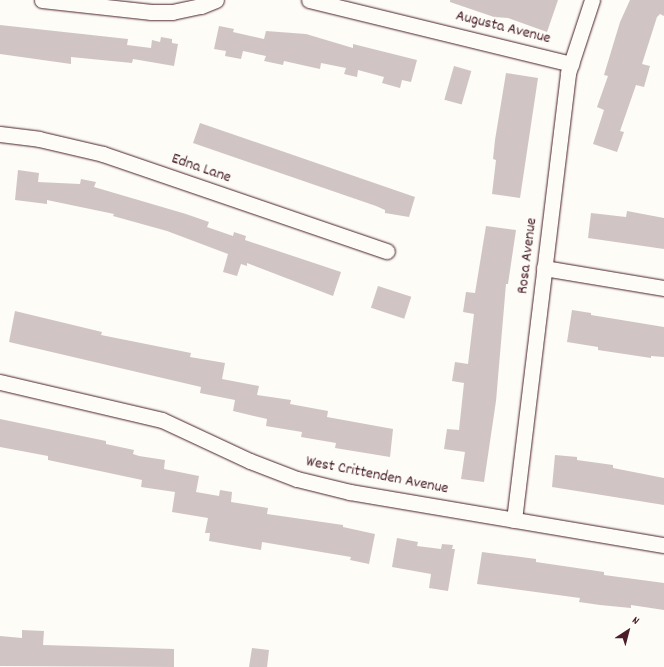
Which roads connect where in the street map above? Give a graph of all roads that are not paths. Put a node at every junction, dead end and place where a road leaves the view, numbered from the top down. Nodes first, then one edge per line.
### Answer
1 (42, 0) edge
2 (216, 0) edge
3 (309, 0) edge
4 (592, 0) edge
5 (571, 64) junction
6 (0, 134) edge
7 (387, 251) dead end
8 (544, 268) junction
9 (664, 288) edge
10 (0, 382) edge
11 (514, 520) junction
12 (664, 545) edge

1 - 2 street
3 - 5 street, Augusta Avenue
4 - 5 street, Rosa Avenue
5 - 8 street, Rosa Avenue
6 - 7 street, Edna Lane
8 - 9 street
8 - 11 street, Rosa Avenue
10 - 11 street, West Crittenden Avenue
11 - 12 street, West Crittenden Avenue

